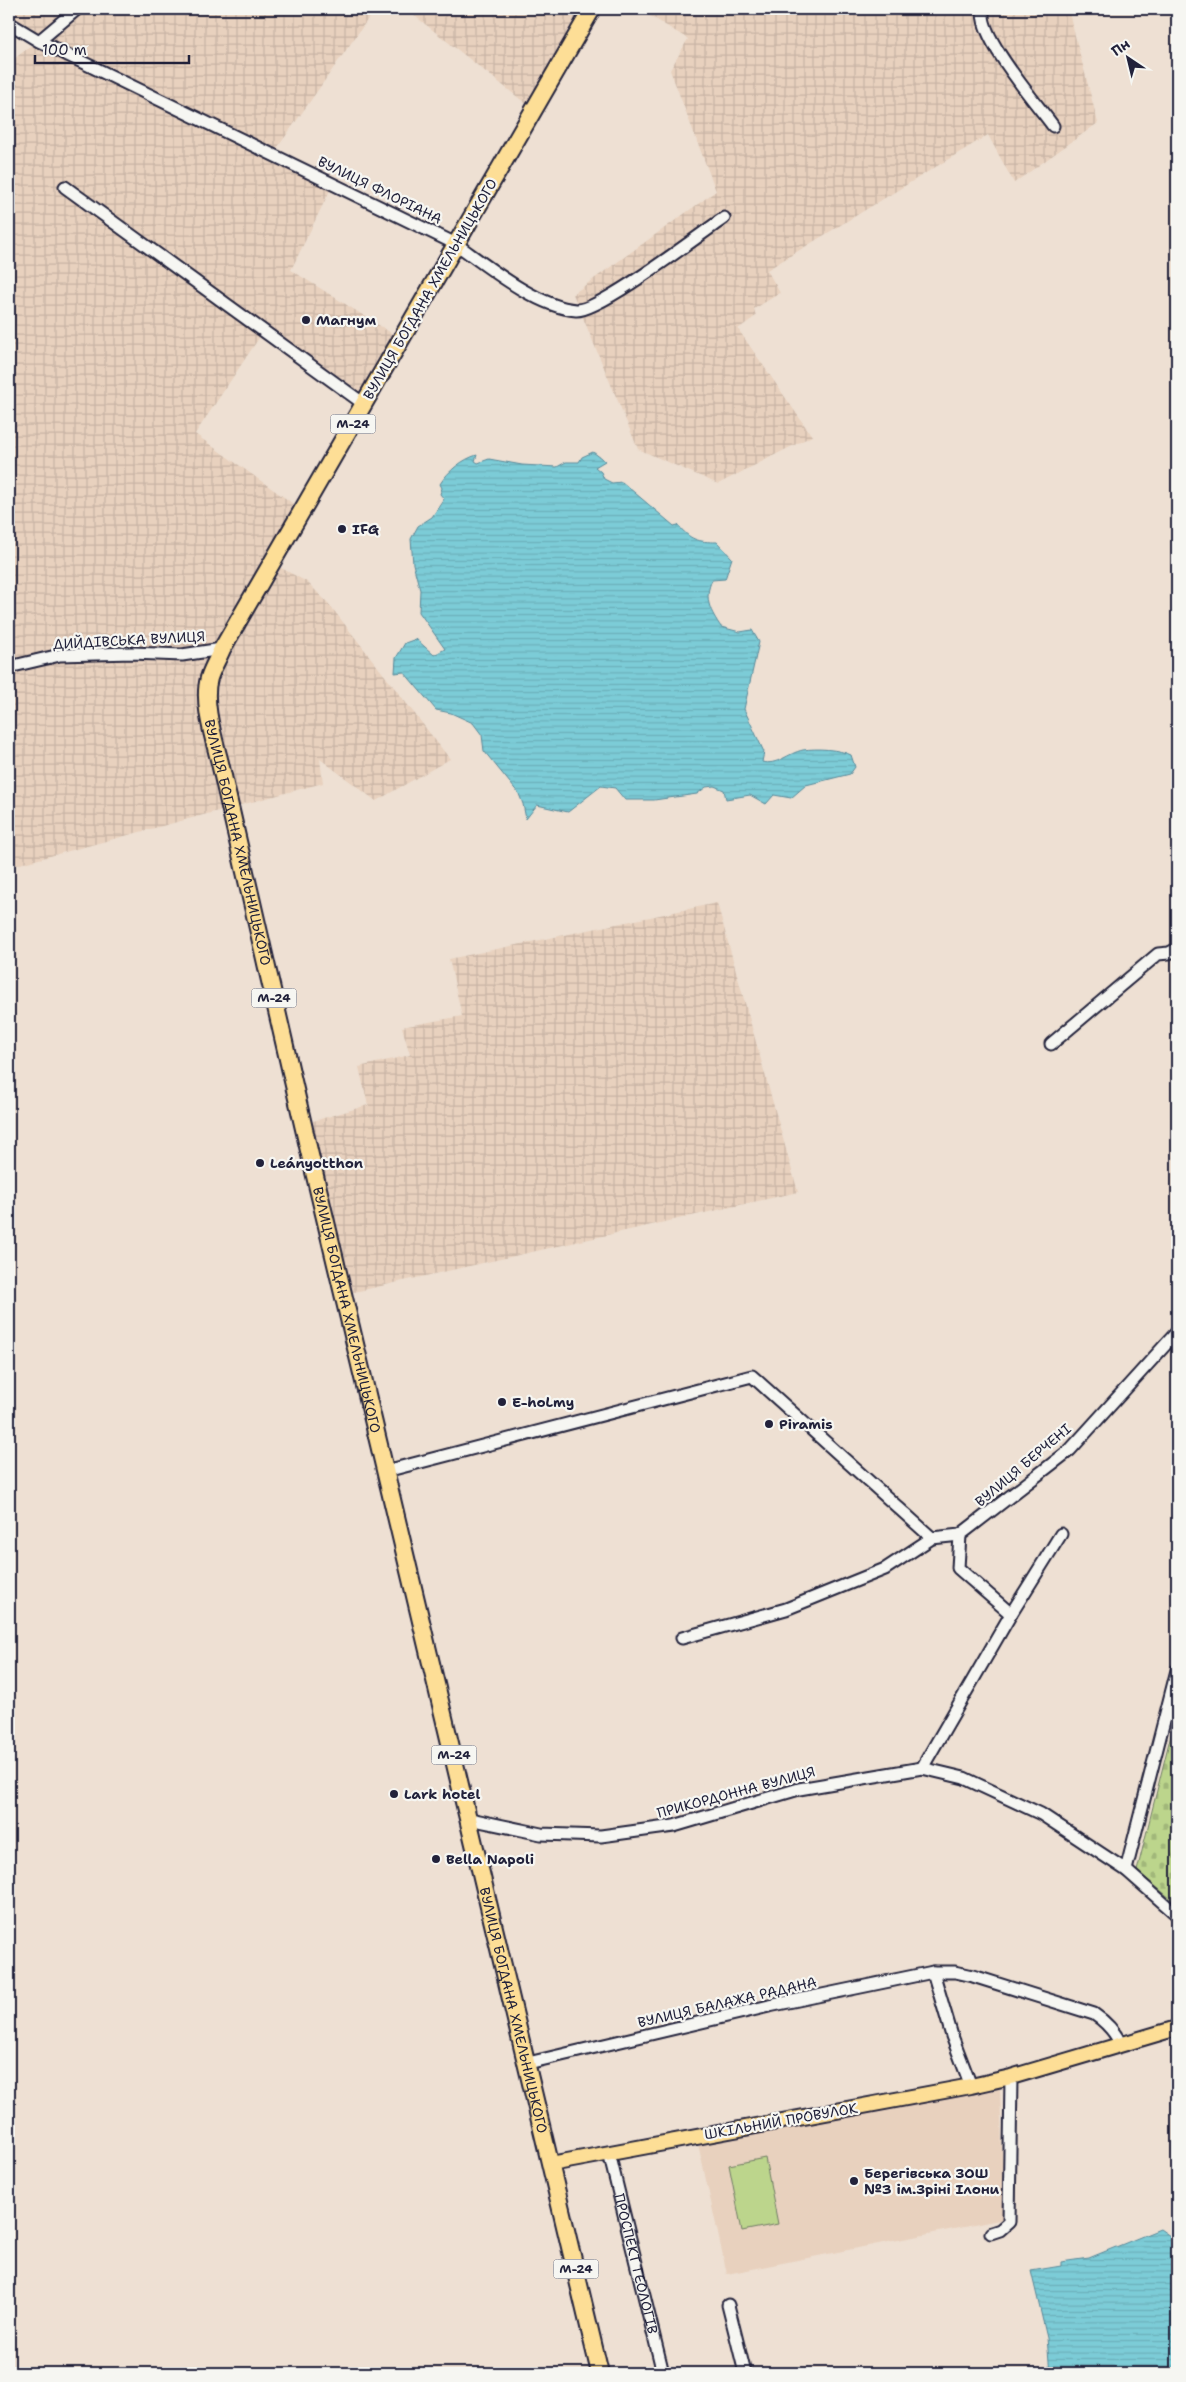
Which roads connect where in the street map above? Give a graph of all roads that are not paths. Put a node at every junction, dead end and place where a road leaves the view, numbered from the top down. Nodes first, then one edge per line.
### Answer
1 (77, 9) edge
2 (592, 9) edge
3 (984, 9) edge
4 (9, 24) edge
5 (39, 41) junction
6 (1053, 126) dead end
7 (65, 187) dead end
8 (724, 218) dead end
9 (456, 244) junction
10 (364, 404) junction
11 (222, 649) junction
12 (9, 667) edge
13 (1177, 949) edge
14 (1051, 1044) dead end
15 (1175, 1340) edge
16 (386, 1471) junction
17 (1061, 1534) dead end
18 (960, 1535) junction
19 (932, 1538) junction
20 (1011, 1614) junction
21 (682, 1638) dead end
22 (1177, 1670) edge
23 (922, 1768) junction
24 (470, 1818) junction
25 (1126, 1870) junction
26 (1177, 1915) edge
27 (933, 1972) junction
28 (1177, 2028) edge
29 (1121, 2045) junction
30 (528, 2063) junction
31 (1011, 2077) junction
32 (971, 2086) junction
33 (609, 2153) junction
34 (551, 2164) junction
35 (991, 2233) dead end
36 (728, 2305) dead end
37 (600, 2373) edge
38 (663, 2373) edge
39 (745, 2373) edge

1 - 5 street
2 - 9 highway, ВУЛИЦЯ БОГДАНА ХМЕЛЬНИЦЬКОГО / М-24
3 - 6 street
4 - 5 street, ВУЛИЦЯ ФЛОРІАНА
5 - 9 street, ВУЛИЦЯ ФЛОРІАНА
7 - 10 street
8 - 9 street, ВУЛИЦЯ ФЛОРІАНА
9 - 10 highway, ВУЛИЦЯ БОГДАНА ХМЕЛЬНИЦЬКОГО / М-24
10 - 11 highway, ВУЛИЦЯ БОГДАНА ХМЕЛЬНИЦЬКОГО / М-24
11 - 12 street, ДИЙДІВСЬКА ВУЛИЦЯ
11 - 16 highway, ВУЛИЦЯ БОГДАНА ХМЕЛЬНИЦЬКОГО / М-24
13 - 14 street
15 - 18 street, ВУЛИЦЯ БЕРЧЕНІ
16 - 19 street
16 - 24 highway, ВУЛИЦЯ БОГДАНА ХМЕЛЬНИЦЬКОГО / М-24
17 - 20 street
18 - 19 street
18 - 20 street
19 - 21 street
20 - 23 street
22 - 25 street
23 - 24 street, ПРИКОРДОННА ВУЛИЦЯ
23 - 25 street, ПРИКОРДОННА ВУЛИЦЯ
24 - 30 highway, ВУЛИЦЯ БОГДАНА ХМЕЛЬНИЦЬКОГО / М-24
25 - 26 street, ПРИКОРДОННА ВУЛИЦЯ
27 - 29 street, ВУЛИЦЯ БАЛАЖА РАДАНА
27 - 30 street, ВУЛИЦЯ БАЛАЖА РАДАНА
27 - 32 street
28 - 29 main road, ШКІЛЬНИЙ ПРОВУЛОК
29 - 31 main road, ШКІЛЬНИЙ ПРОВУЛОК
30 - 34 highway, ВУЛИЦЯ БОГДАНА ХМЕЛЬНИЦЬКОГО / М-24
31 - 32 main road, ШКІЛЬНИЙ ПРОВУЛОК
31 - 35 street
32 - 33 main road, ШКІЛЬНИЙ ПРОВУЛОК
33 - 34 main road, ШКІЛЬНИЙ ПРОВУЛОК
33 - 38 street, ПРОСПЕКТ ГЕОЛОГІВ
34 - 37 highway, М-24
36 - 39 street

